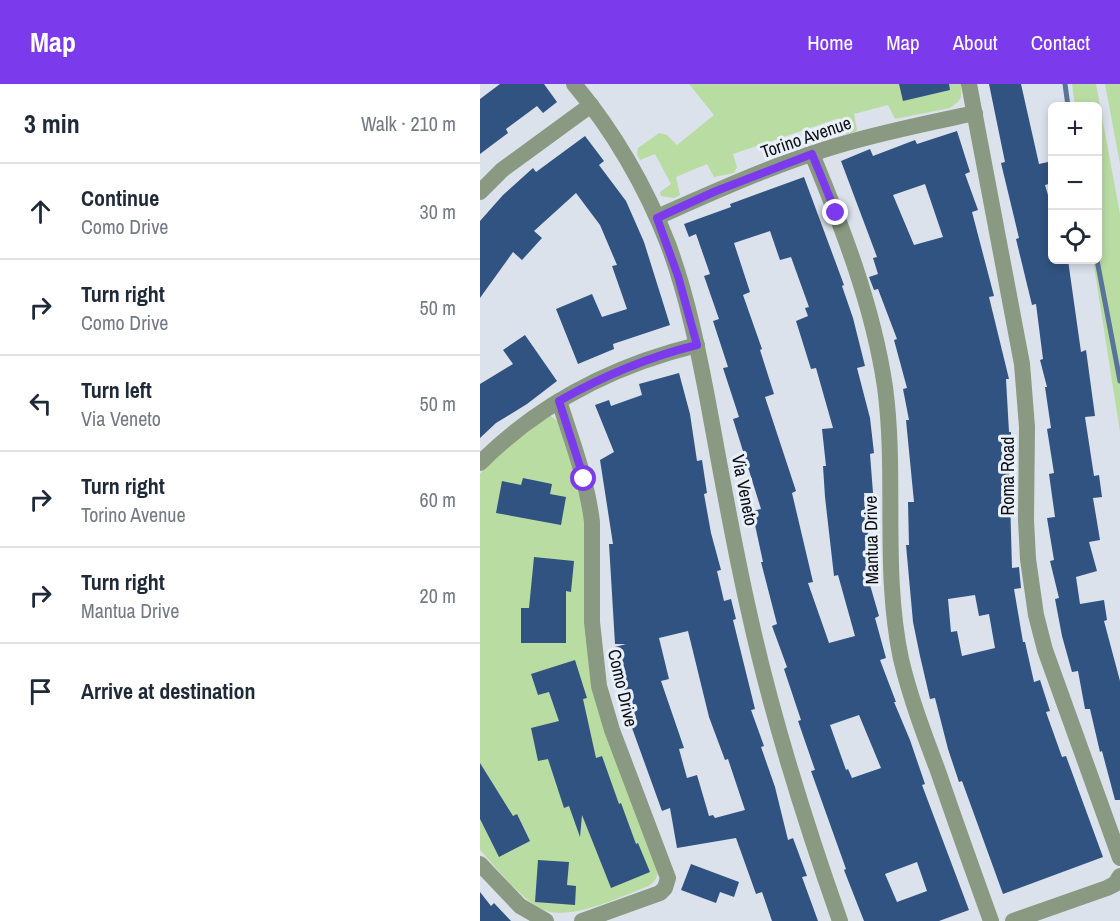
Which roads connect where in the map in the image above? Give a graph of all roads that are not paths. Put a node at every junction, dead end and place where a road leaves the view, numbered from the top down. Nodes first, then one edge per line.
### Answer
1 (574, 84) edge
2 (969, 84) edge
3 (591, 105) junction
4 (975, 113) junction
5 (812, 154) junction
6 (480, 192) edge
7 (657, 218) junction
8 (697, 345) junction
9 (559, 401) junction
10 (480, 463) edge
11 (1120, 858) edge
12 (480, 864) edge
13 (1120, 876) edge
14 (546, 921) edge
15 (582, 921) edge
16 (840, 921) edge
17 (991, 921) edge
18 (1013, 921) edge

1 - 3 street, Via Veneto
2 - 4 street, Roma Road
3 - 6 street
3 - 7 street, Via Veneto
4 - 5 street, Torino Avenue
4 - 11 street, Roma Road
5 - 7 street, Torino Avenue
5 - 17 street, Mantua Drive
7 - 8 street, Via Veneto
8 - 9 street
8 - 16 street, Via Veneto
9 - 10 street
9 - 15 street, Como Drive
12 - 14 street
13 - 18 street

